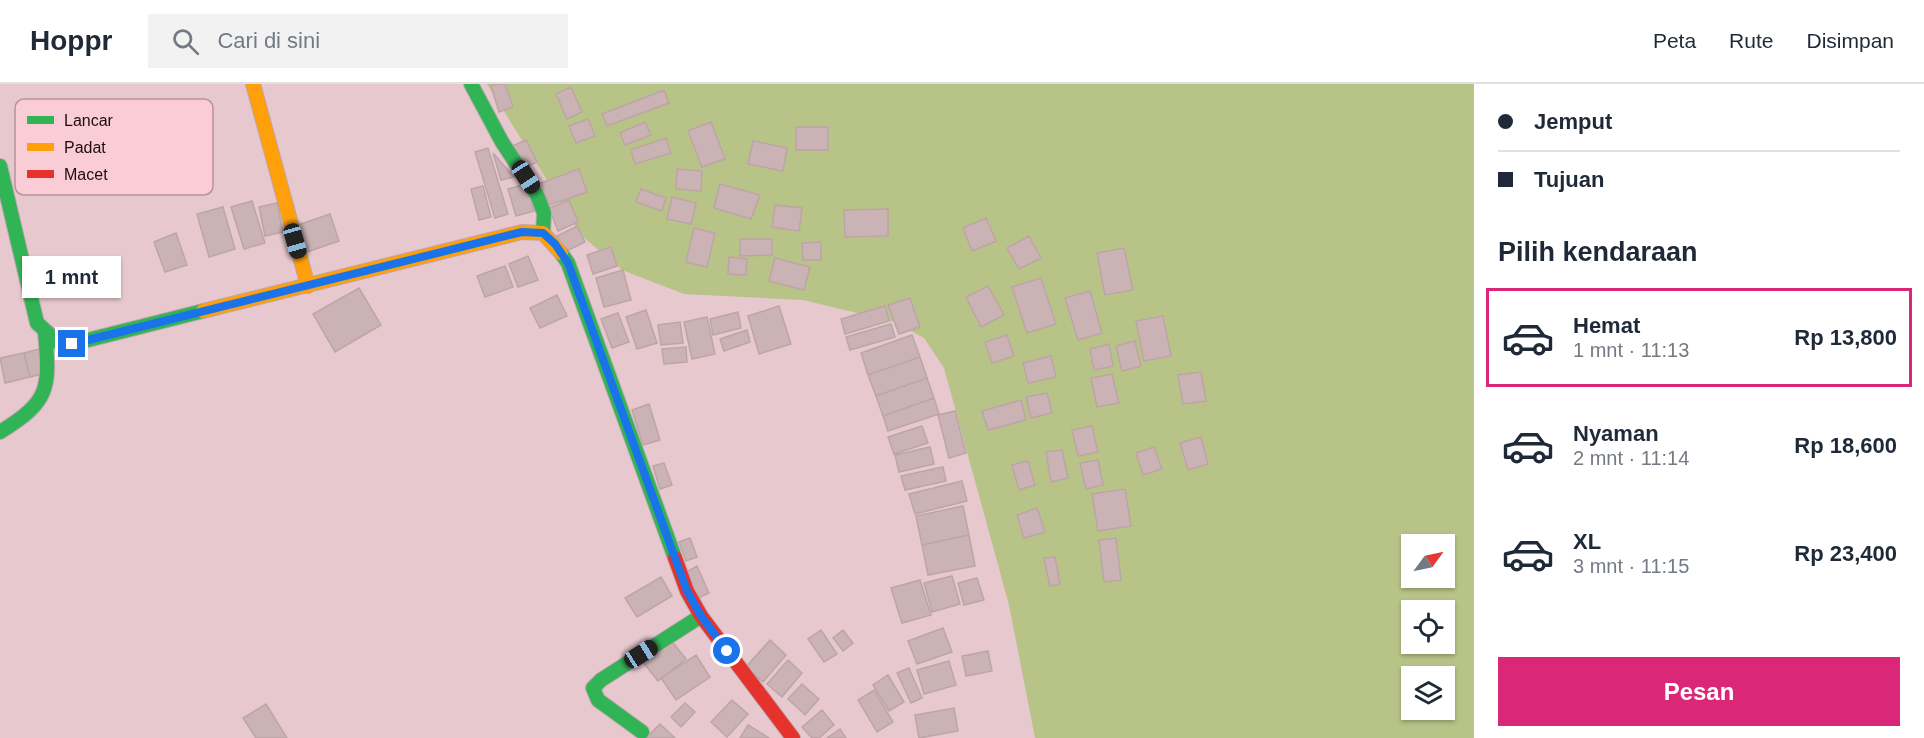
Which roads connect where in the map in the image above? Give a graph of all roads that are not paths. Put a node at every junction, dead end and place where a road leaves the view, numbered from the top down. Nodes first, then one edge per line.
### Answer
1 (253, 84) edge
2 (471, 84) edge
3 (0, 166) edge
4 (543, 233) junction
5 (308, 286) junction
6 (45, 332) junction
7 (0, 432) edge
8 (701, 616) junction
9 (642, 732) dead end
10 (793, 738) edge

1 - 5 main road
2 - 4 main road
3 - 6 main road
4 - 5 main road
4 - 8 main road
5 - 6 main road
6 - 7 main road
8 - 9 main road
8 - 10 main road

